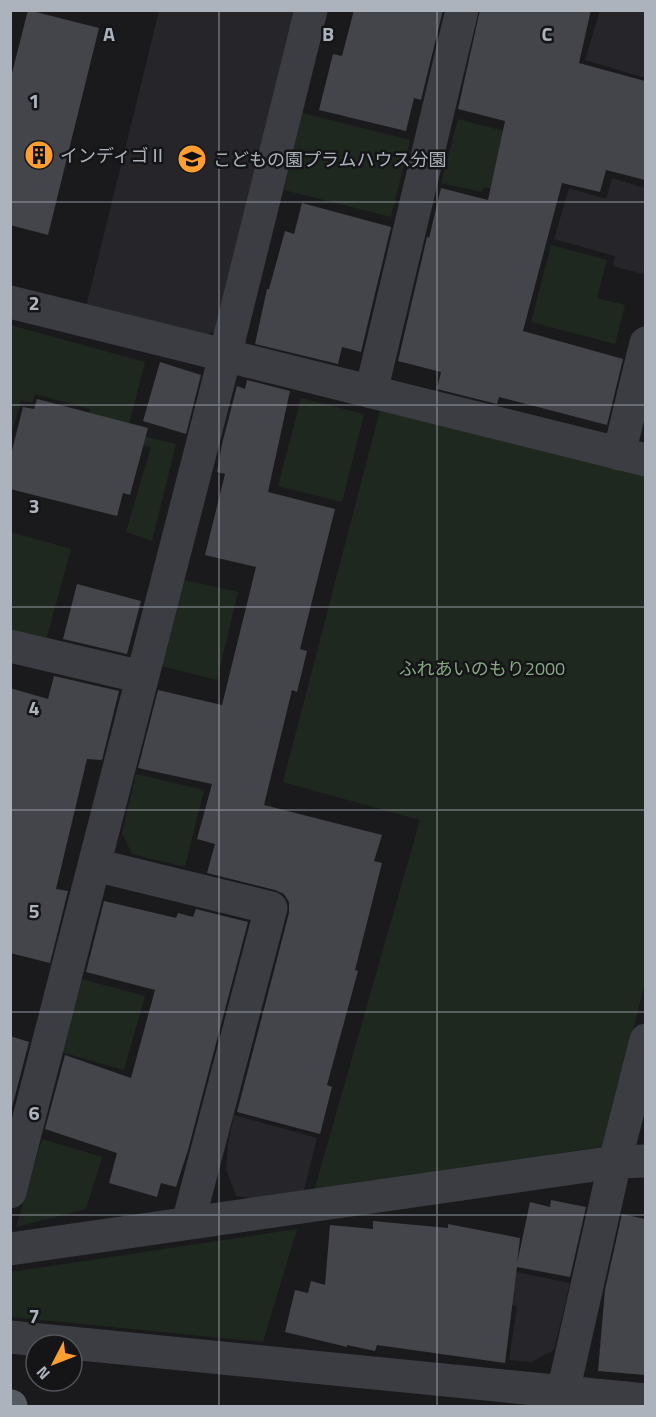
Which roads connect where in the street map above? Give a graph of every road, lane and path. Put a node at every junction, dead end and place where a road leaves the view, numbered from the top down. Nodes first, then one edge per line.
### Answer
1 (311, 10) edge
2 (462, 10) edge
3 (10, 302) edge
4 (645, 343) edge
5 (225, 356) junction
6 (371, 392) junction
7 (632, 457) edge
8 (10, 646) edge
9 (142, 677) junction
10 (94, 865) junction
11 (645, 1040) edge
12 (630, 1162) edge
13 (10, 1192) edge
14 (188, 1223) junction
15 (10, 1249) edge
16 (10, 1337) edge
17 (563, 1392) junction
18 (645, 1400) edge

1 - 5 street
2 - 6 street
3 - 5 street
4 - 7 street
5 - 6 street
5 - 9 street
6 - 7 street
8 - 9 street
9 - 10 street
10 - 13 street
10 - 14 street
11 - 12 street
12 - 14 street
12 - 17 street
14 - 15 street
16 - 17 street
17 - 18 street

